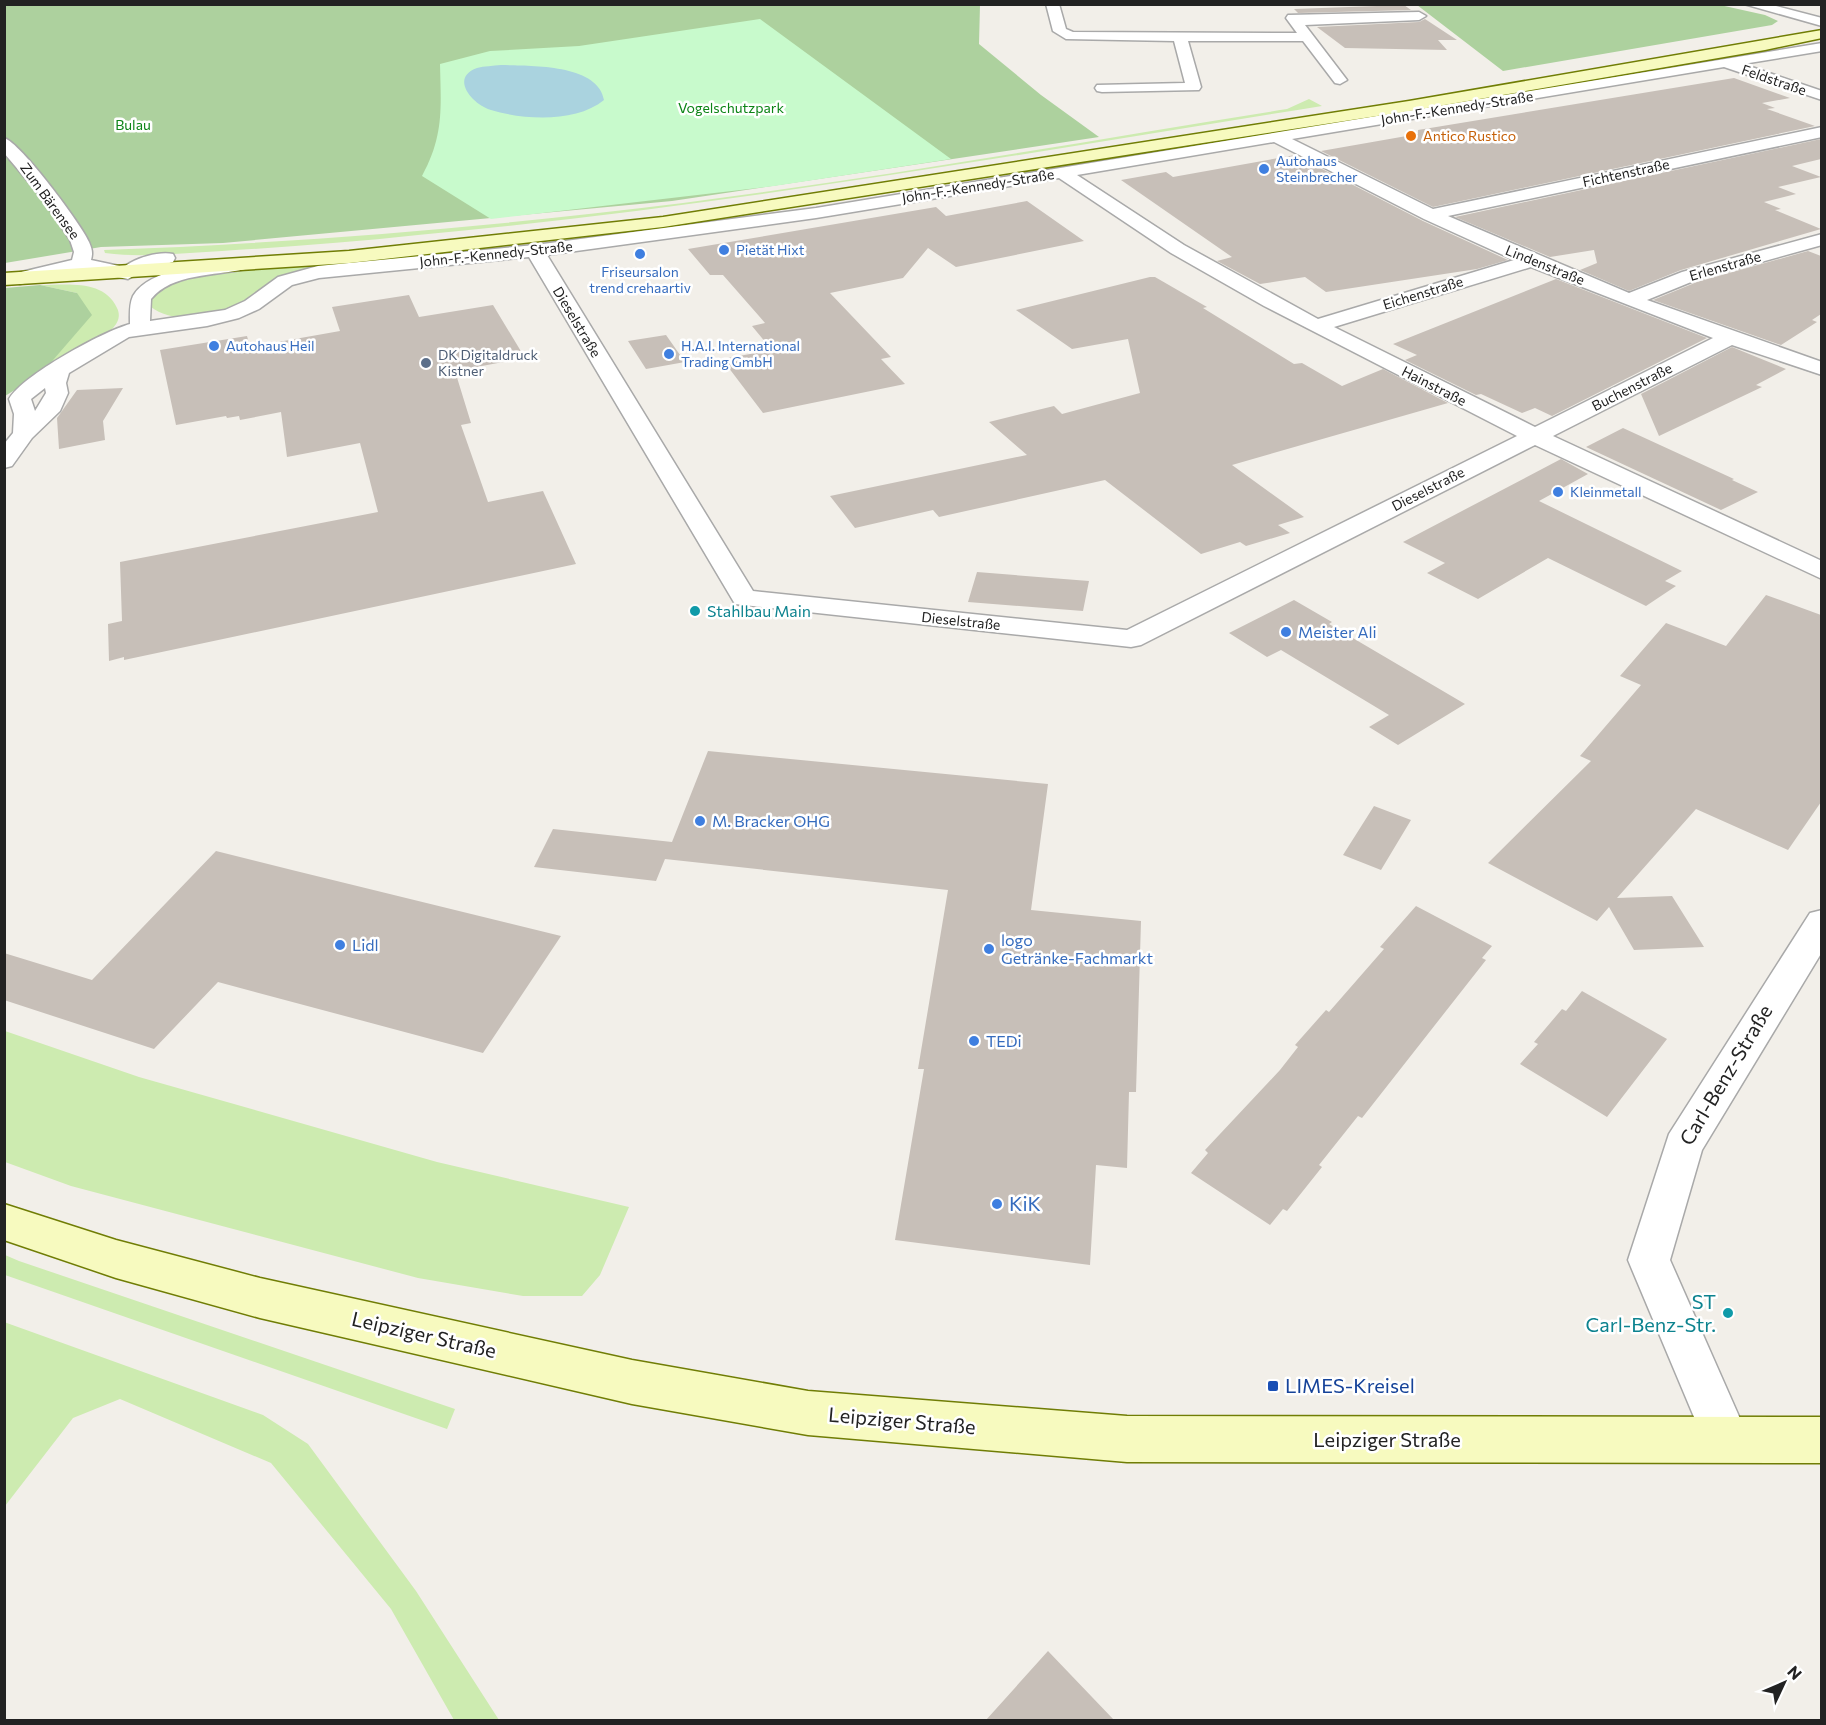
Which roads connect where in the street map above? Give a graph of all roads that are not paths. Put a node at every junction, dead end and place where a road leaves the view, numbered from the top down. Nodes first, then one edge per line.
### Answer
1 (1052, 4) edge
2 (1284, 4) edge
3 (1352, 4) edge
4 (1750, 4) edge
5 (1778, 11) junction
6 (1821, 13) edge
7 (1419, 16) dead end
8 (1368, 18) junction
9 (1295, 21) junction
10 (1821, 23) edge
11 (1380, 30) dead end
12 (1821, 34) edge
13 (1180, 36) junction
14 (1305, 37) junction
15 (1821, 47) edge
16 (1726, 64) junction
17 (1340, 80) dead end
18 (1102, 88) dead end
19 (1821, 96) edge
20 (1821, 132) edge
21 (1278, 138) junction
22 (4, 143) edge
23 (1061, 172) junction
24 (1430, 215) junction
25 (1821, 239) edge
26 (535, 251) junction
27 (166, 258) junction
28 (1532, 261) junction
29 (80, 264) junction
30 (238, 265) junction
31 (128, 273) junction
32 (10, 274) edge
33 (119, 293) dead end
34 (1630, 299) junction
35 (1315, 326) junction
36 (140, 328) junction
37 (1730, 338) junction
38 (1821, 369) edge
39 (59, 371) junction
40 (24, 433) junction
41 (1534, 436) junction
42 (4, 461) edge
43 (1821, 571) edge
44 (1821, 922) edge
45 (4, 1222) edge
46 (1726, 1439) junction
47 (1821, 1440) edge

1 - 13 street
2 - 9 street
3 - 8 street
4 - 5 street
5 - 6 street
5 - 10 street
7 - 8 street
8 - 9 street
8 - 11 street
9 - 14 street
10 - 27 main road
12 - 30 main road
13 - 14 street
13 - 18 street
14 - 17 street
15 - 16 street, John-F.-Kennedy-Straße
16 - 19 street, Feldstraße
16 - 21 street, John-F.-Kennedy-Straße
20 - 24 street, Fichtenstraße
21 - 23 street, John-F.-Kennedy-Straße
21 - 24 street, Lindenstraße
22 - 29 street, Zum Bärensee
23 - 26 street, John-F.-Kennedy-Straße
23 - 35 street, Hainstraße
24 - 28 street, Lindenstraße
25 - 34 street, Erlenstraße
26 - 36 street, John-F.-Kennedy-Straße
26 - 41 street, Dieselstraße
27 - 29 main road
27 - 31 street
28 - 34 street, Lindenstraße
28 - 35 street, Eichenstraße
29 - 31 street
29 - 32 street
30 - 31 main road
30 - 36 street
31 - 32 main road
31 - 36 street
32 - 33 street
34 - 37 street, Lindenstraße
35 - 41 street, Hainstraße
36 - 39 street, John-F.-Kennedy-Straße
37 - 38 street, Lindenstraße
37 - 41 street, Buchenstraße
39 - 40 street
39 - 40 street, John-F.-Kennedy-Straße
40 - 42 street
41 - 43 street, Hainstraße
44 - 46 street, Carl-Benz-Straße
45 - 46 main road, Leipziger Straße
46 - 47 main road, Leipziger Straße

